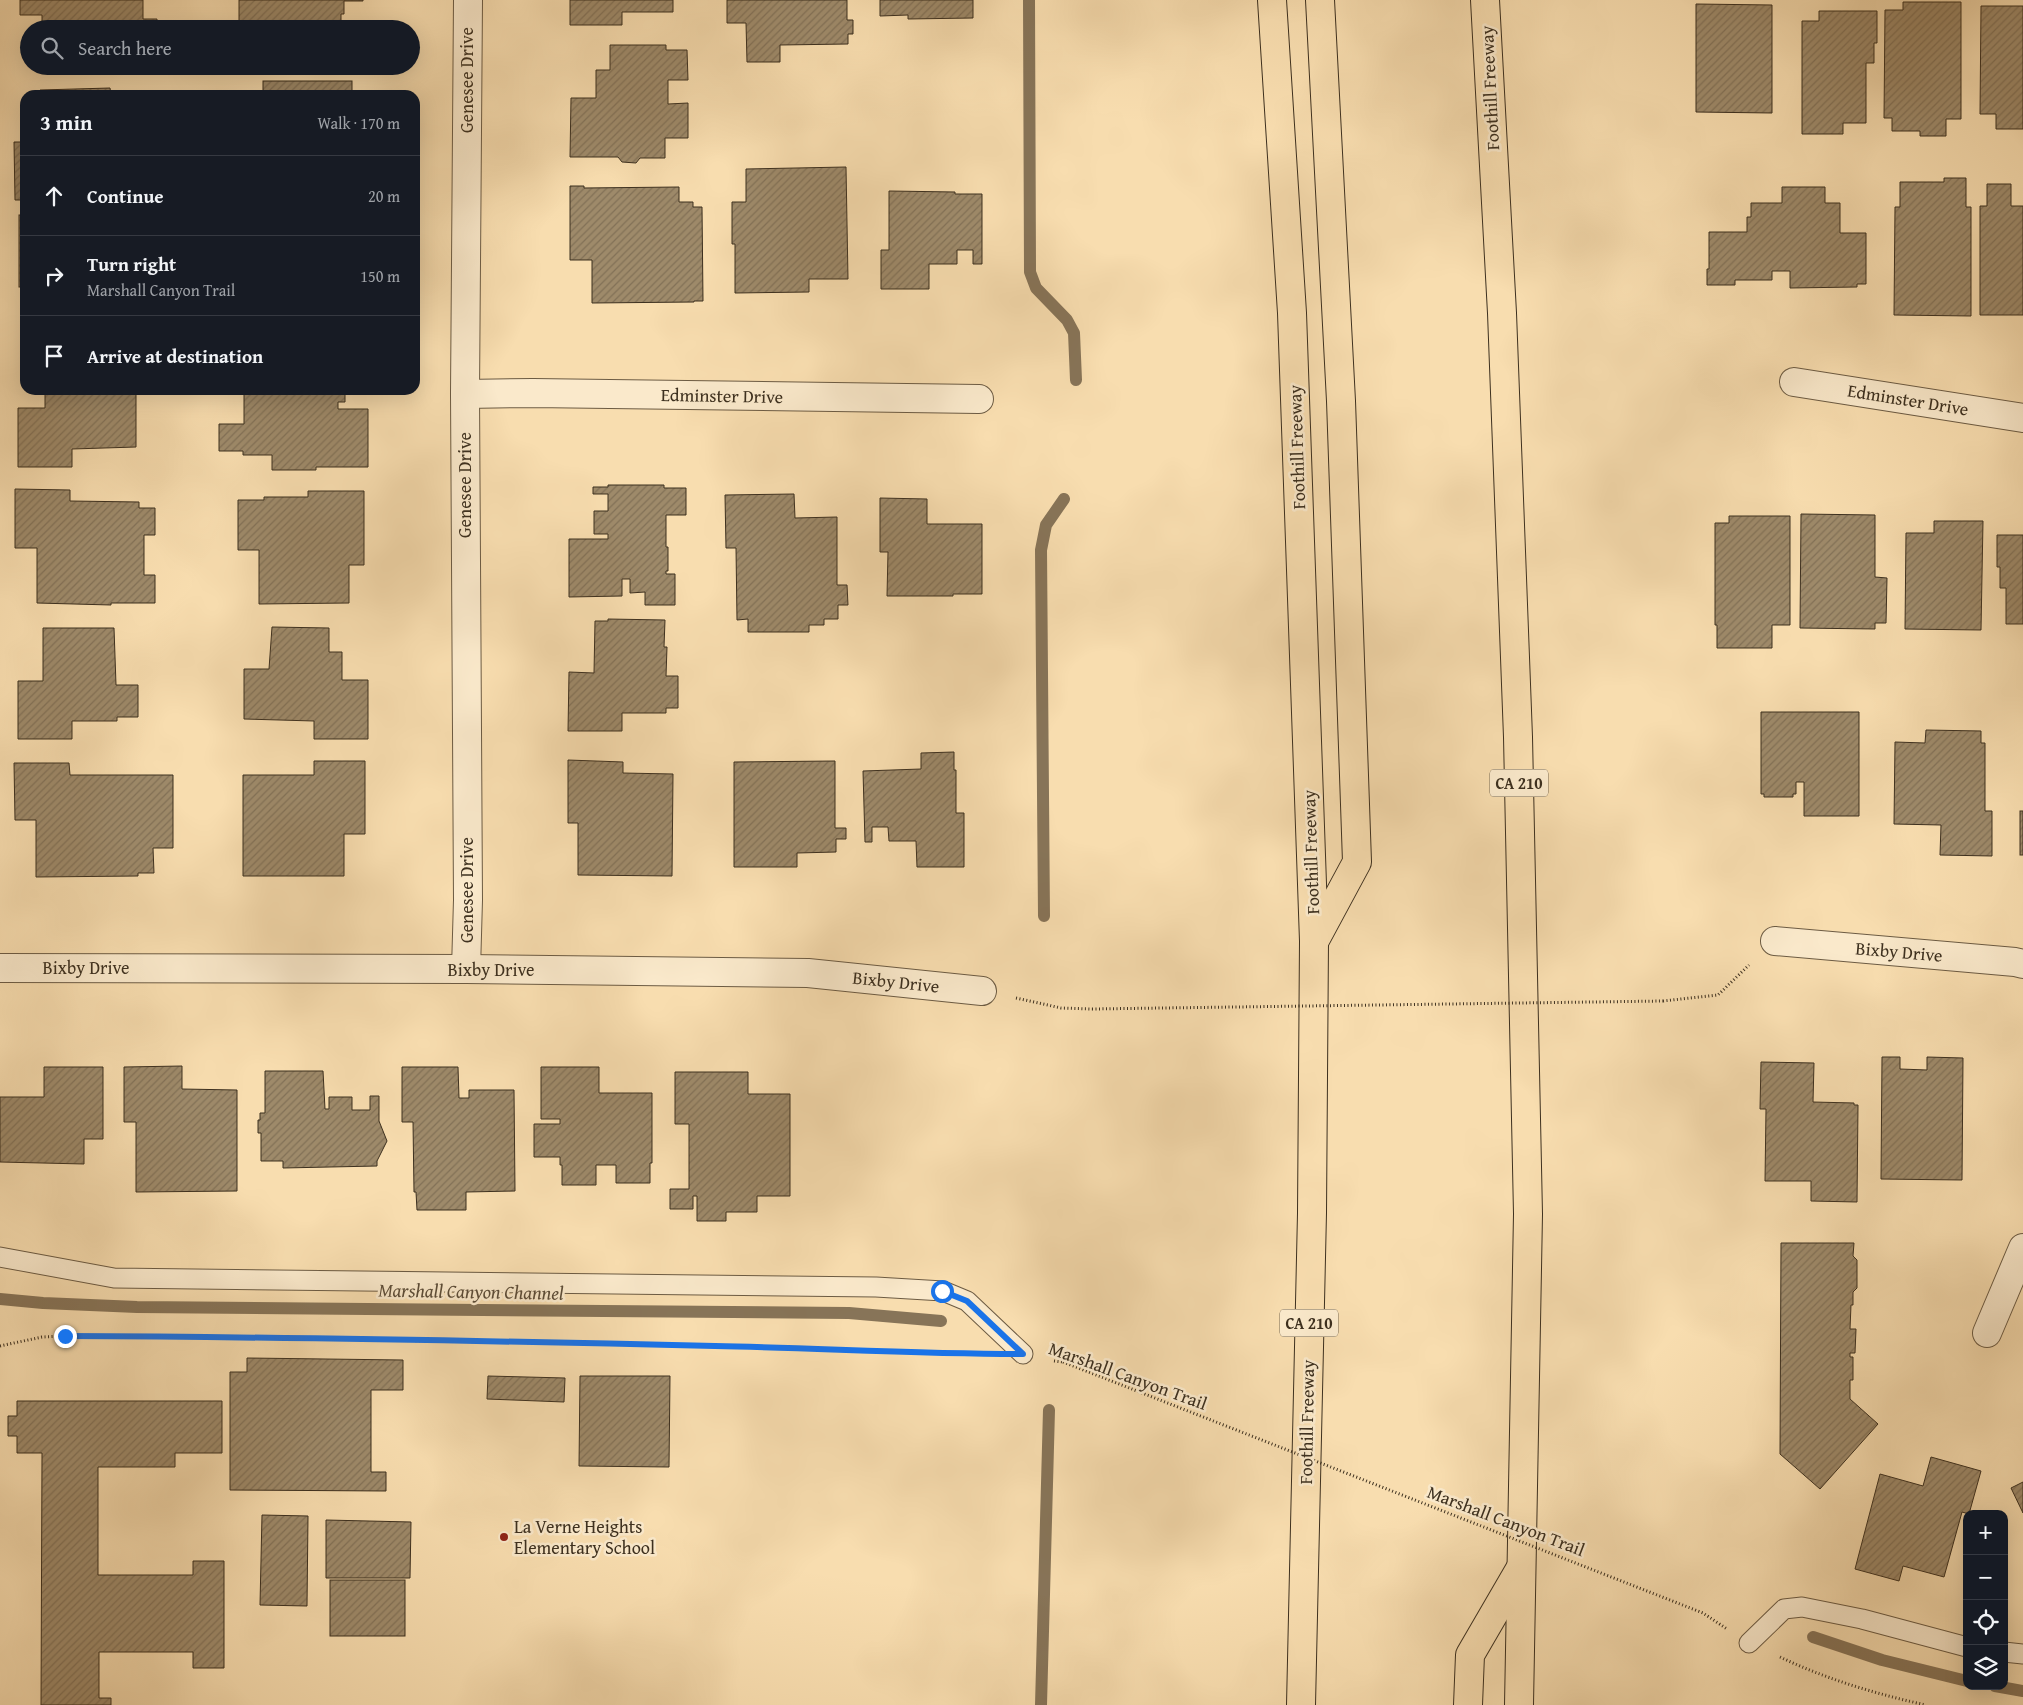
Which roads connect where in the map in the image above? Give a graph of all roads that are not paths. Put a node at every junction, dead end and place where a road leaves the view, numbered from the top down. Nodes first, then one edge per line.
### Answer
1 (468, 0) edge
2 (1272, 0) edge
3 (1320, 0) edge
4 (1485, 0) edge
5 (1794, 382) dead end
6 (465, 394) junction
7 (980, 399) dead end
8 (2023, 418) edge
9 (1775, 941) road end
10 (1314, 942) junction
11 (2023, 964) edge
12 (0, 968) edge
13 (466, 969) junction
14 (982, 991) road end
15 (2023, 1248) edge
16 (0, 1257) edge
17 (1988, 1333) dead end
18 (1023, 1354) road end
19 (1521, 1567) junction
20 (1749, 1643) dead end
21 (1963, 1646) edge
22 (2008, 1652) edge
23 (2023, 1654) edge
24 (1301, 1705) edge
25 (1468, 1705) edge
26 (1518, 1705) edge

1 - 6 street, Genesee Drive
2 - 10 highway, Foothill Freeway / CA 210
3 - 10 highway
4 - 19 highway, Foothill Freeway / CA 210
5 - 8 street, Edminster Drive
6 - 7 street, Edminster Drive
6 - 13 street, Genesee Drive
9 - 11 street, Bixby Drive
10 - 24 highway, Foothill Freeway / CA 210
12 - 13 street, Bixby Drive
13 - 14 street, Bixby Drive
15 - 17 street
16 - 18 lane
19 - 25 highway
19 - 26 highway, Foothill Freeway / CA 210
20 - 21 lane
22 - 23 lane

